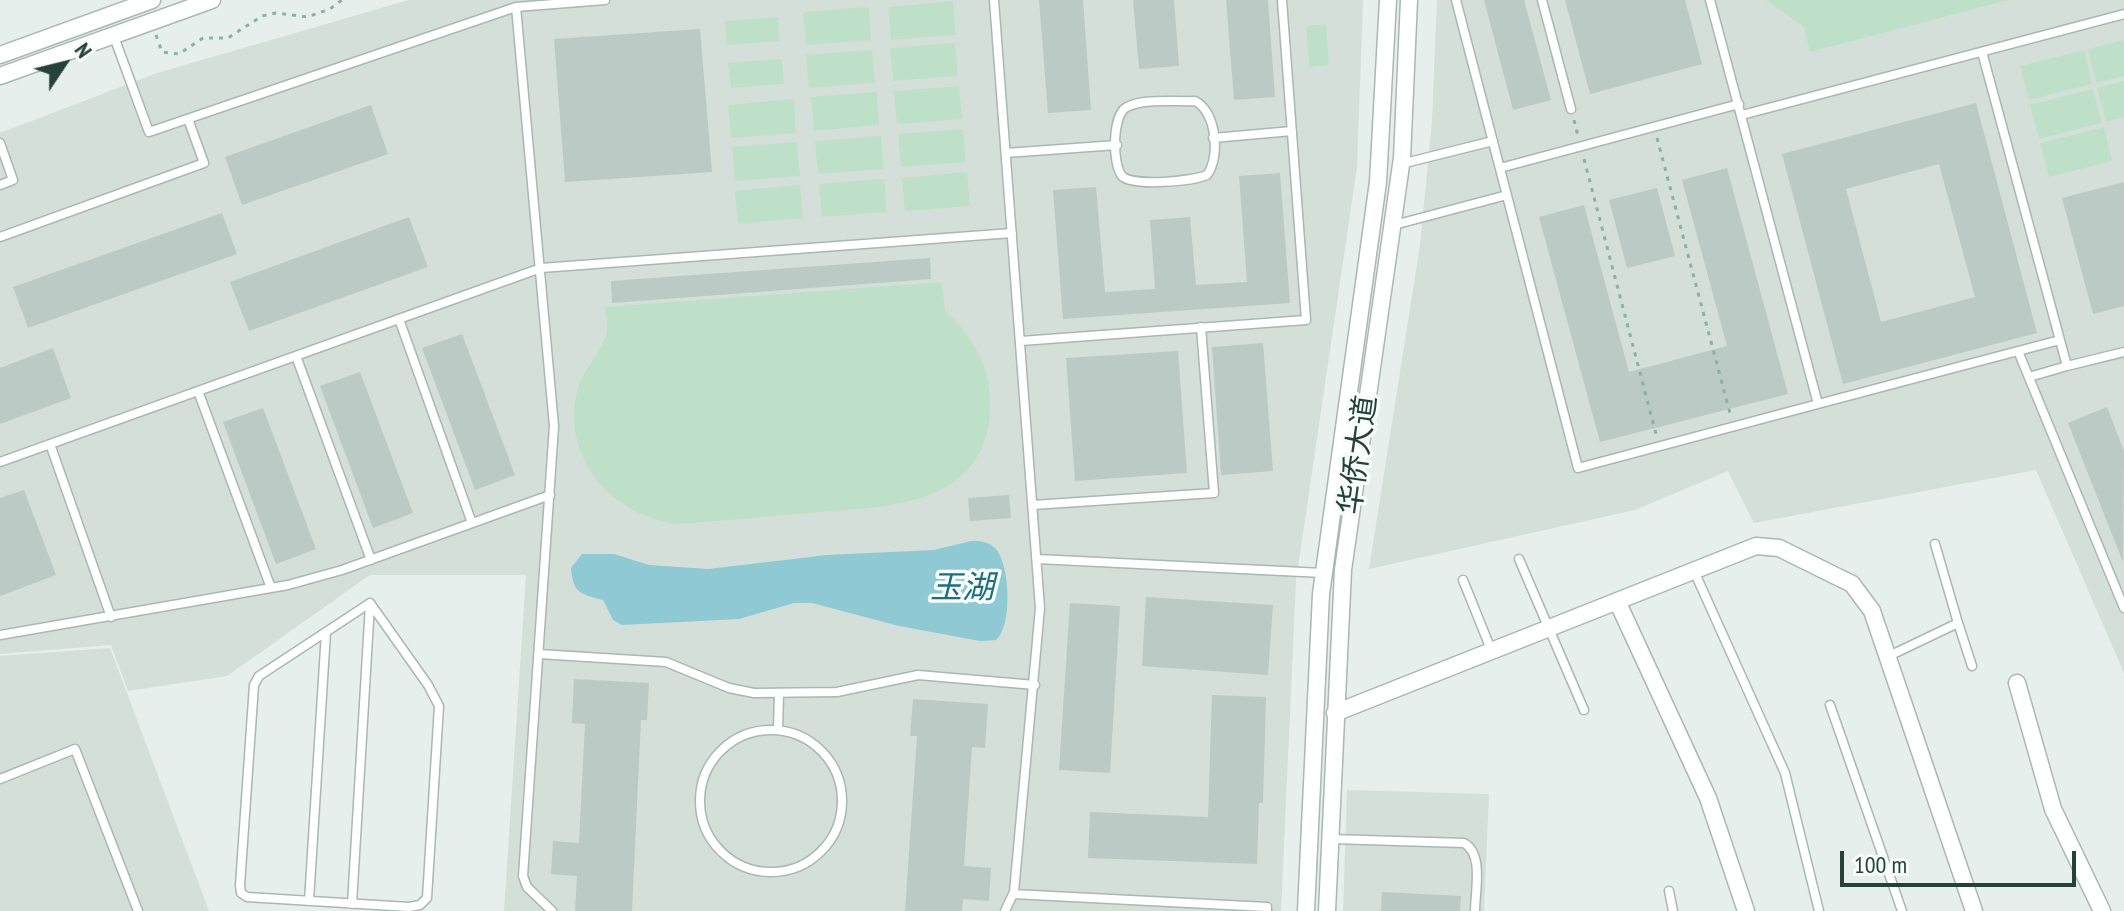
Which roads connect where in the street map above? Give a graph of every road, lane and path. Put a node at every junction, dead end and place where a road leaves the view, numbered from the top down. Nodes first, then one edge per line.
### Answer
1 (152, 0) edge
2 (212, 0) edge
3 (342, 0) edge
4 (605, 0) edge
5 (994, 0) edge
6 (1282, 0) edge
7 (1388, 0) edge
8 (1409, 0) edge
9 (1456, 0) edge
10 (1542, 0) edge
11 (1710, 0) edge
12 (516, 7) junction
13 (2124, 14) edge
14 (151, 20) junction
15 (113, 34) junction
16 (1982, 52) junction
17 (0, 55) edge
18 (0, 76) edge
19 (1739, 104) junction
20 (1571, 109) joint
21 (1742, 115) junction
22 (188, 119) junction
23 (1654, 127) junction
24 (1292, 131) junction
25 (1213, 138) junction
26 (1493, 141) junction
27 (0, 143) edge
28 (1117, 145) junction
29 (1581, 146) junction
30 (1006, 153) junction
31 (1401, 164) junction
32 (1500, 168) junction
33 (0, 185) edge
34 (1507, 195) junction
35 (1393, 226) junction
36 (1012, 233) junction
37 (0, 237) edge
38 (541, 268) junction
39 (399, 319) junction
40 (1201, 327) junction
41 (2060, 340) junction
42 (1021, 341) junction
43 (2018, 351) junction
44 (2124, 352) edge
45 (296, 356) junction
46 (2067, 366) junction
47 (2029, 377) junction
48 (198, 391) junction
49 (1818, 404) junction
50 (1734, 426) junction
51 (50, 444) junction
52 (1660, 446) junction
53 (0, 462) edge
54 (550, 495) junction
55 (1033, 505) junction
56 (472, 523) junction
57 (1935, 544) dead end
58 (1037, 559) junction
59 (1519, 559) dead end
60 (371, 560) junction
61 (1694, 571) junction
62 (1323, 573) junction
63 (1463, 580) dead end
64 (271, 588) junction
65 (370, 603) junction
66 (1618, 603) junction
67 (2124, 608) edge
68 (111, 617) junction
69 (1958, 623) junction
70 (1550, 630) junction
71 (326, 632) junction
72 (0, 635) edge
73 (1492, 652) junction
74 (539, 654) junction
75 (1889, 656) junction
76 (1972, 666) dead end
77 (2017, 683) dead end
78 (1035, 685) junction
79 (779, 694) junction
80 (1830, 705) dead end
81 (1584, 710) dead end
82 (1335, 713) junction
83 (778, 730) junction
84 (0, 779) edge
85 (1330, 839) junction
86 (1669, 891) dead end
87 (1013, 894) junction
88 (309, 901) junction
89 (352, 904) junction
90 (323, 906) edge
91 (138, 911) edge
92 (552, 911) edge
93 (1005, 911) edge
94 (1267, 911) edge
95 (1306, 911) edge
96 (1327, 911) edge
97 (1475, 911) edge
98 (1673, 911) edge
99 (1746, 911) edge
100 (1819, 911) edge
101 (1902, 911) edge
102 (1974, 911) edge
103 (2102, 911) edge

1 - 17 street
2 - 14 street
3 - 14 path
4 - 12 lane
5 - 30 lane
6 - 24 lane
7 - 62 street, 华侨大道
8 - 31 street, 华侨大道
9 - 26 lane
10 - 20 lane
11 - 19 lane
12 - 22 lane
12 - 38 lane
13 - 16 lane
14 - 15 street
15 - 18 street
15 - 22 lane
16 - 21 lane
16 - 41 lane
19 - 21 lane
19 - 23 lane
20 - 29 path
21 - 49 lane
22 - 37 lane
23 - 29 lane
23 - 50 path
24 - 25 lane
24 - 40 lane
25 - 28 lane
25 - 28 lane
26 - 31 lane
26 - 32 lane
27 - 33 lane
28 - 30 lane
29 - 32 lane
29 - 52 path
30 - 36 lane
31 - 35 street, 华侨大道
32 - 34 lane
34 - 35 lane
34 - 52 lane
35 - 82 street, 华侨大道
36 - 38 lane
36 - 42 lane
38 - 39 lane
38 - 54 lane
39 - 45 lane
39 - 56 lane
40 - 42 lane
40 - 55 lane
41 - 43 lane
41 - 46 lane
42 - 55 lane
43 - 47 lane
43 - 49 lane
44 - 46 lane
45 - 48 lane
45 - 60 lane
46 - 47 lane
47 - 67 lane
48 - 51 lane
48 - 64 lane
49 - 50 lane
50 - 52 lane
51 - 53 lane
51 - 68 lane
54 - 56 lane
54 - 74 lane
55 - 58 lane
56 - 60 lane
57 - 69 lane
58 - 62 lane
58 - 78 lane
59 - 70 lane
60 - 64 lane
61 - 66 street
61 - 75 street
61 - 100 lane
62 - 95 street, 华侨大道
63 - 73 lane
64 - 68 lane
65 - 71 lane
65 - 89 lane
65 - 89 lane
66 - 70 street
66 - 99 street
68 - 72 lane
69 - 75 lane
69 - 76 lane
70 - 73 street
70 - 81 lane
71 - 88 lane
71 - 88 lane
73 - 82 street
74 - 79 lane
74 - 92 lane
75 - 102 street
77 - 103 street
78 - 79 lane
78 - 87 lane
79 - 83 lane
80 - 101 lane
82 - 85 street, 华侨大道
83 - 83 lane
84 - 91 lane
85 - 96 street, 华侨大道
85 - 97 lane
86 - 98 lane
87 - 93 lane
87 - 94 lane
88 - 90 lane
89 - 90 lane

